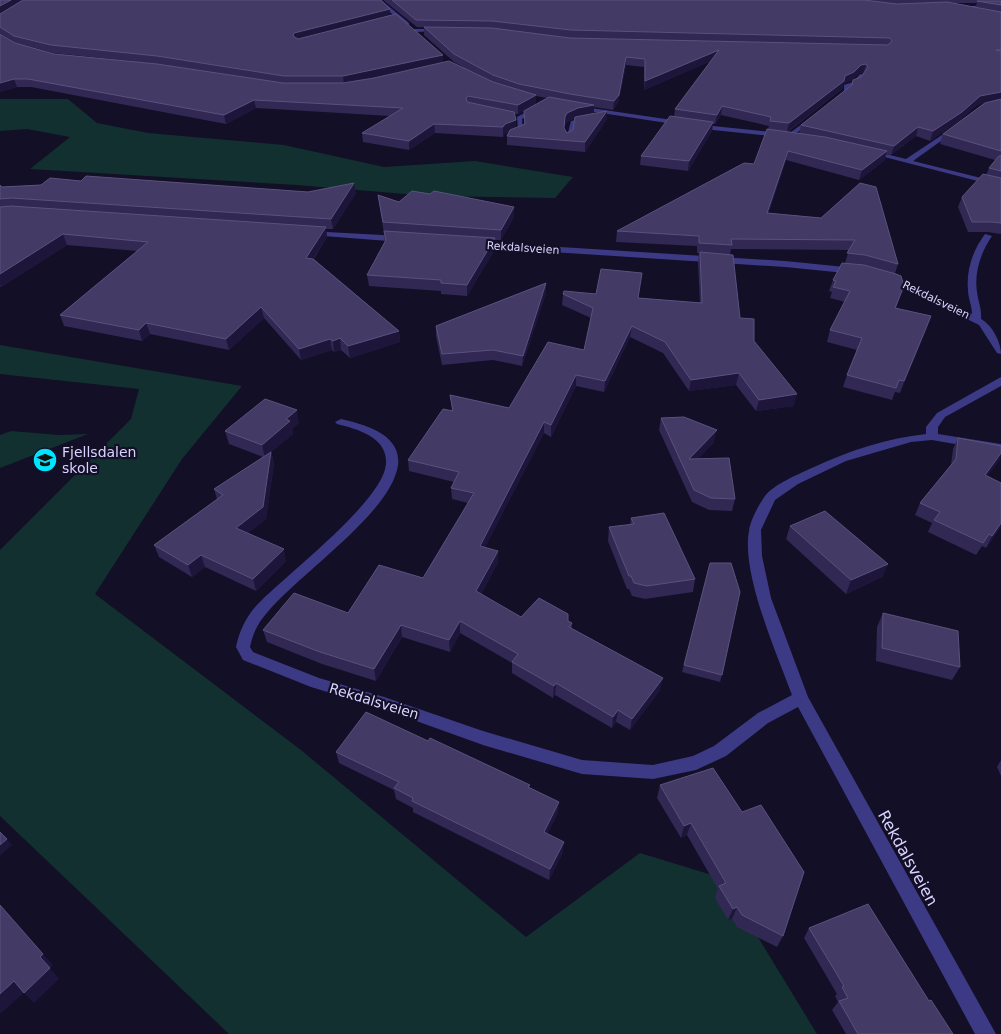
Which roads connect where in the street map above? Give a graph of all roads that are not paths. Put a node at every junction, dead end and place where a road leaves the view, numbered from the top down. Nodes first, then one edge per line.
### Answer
1 (378, 0) edge
2 (1001, 6) edge
3 (950, 8) joint
4 (981, 14) edge
5 (414, 31) junction
6 (447, 31) edge
7 (422, 38) edge
8 (862, 75) edge
9 (534, 99) edge
10 (569, 106) edge
11 (828, 106) edge
12 (822, 111) edge
13 (615, 113) junction
14 (962, 124) edge
15 (508, 136) edge
16 (789, 136) junction
17 (568, 139) edge
18 (804, 139) edge
19 (865, 152) edge
20 (907, 162) junction
21 (1001, 185) edge
22 (305, 232) edge
23 (988, 236) edge
24 (408, 240) edge
25 (473, 244) edge
26 (862, 271) edge
27 (877, 274) edge
28 (976, 320) junction
29 (1001, 351) edge
30 (1001, 380) edge
31 (341, 422) dead end
32 (932, 437) junction
33 (1001, 448) edge
34 (801, 698) junction
35 (986, 1034) edge

1 - 5 street
2 - 3 street
3 - 4 street
5 - 6 street
5 - 7 street
8 - 11 street
9 - 15 street
10 - 13 street
12 - 16 street
13 - 16 street
13 - 17 street
14 - 20 street
16 - 18 street
19 - 20 street
20 - 21 street
22 - 24 street
23 - 28 street, Rekdalsveien
25 - 26 street, Rekdalsveien
27 - 28 street, Rekdalsveien
28 - 29 street, Rekdalsveien
30 - 32 street
31 - 34 street, Rekdalsveien
32 - 33 street, Rekdalsveien
32 - 34 street, Rekdalsveien
34 - 35 street, Rekdalsveien

